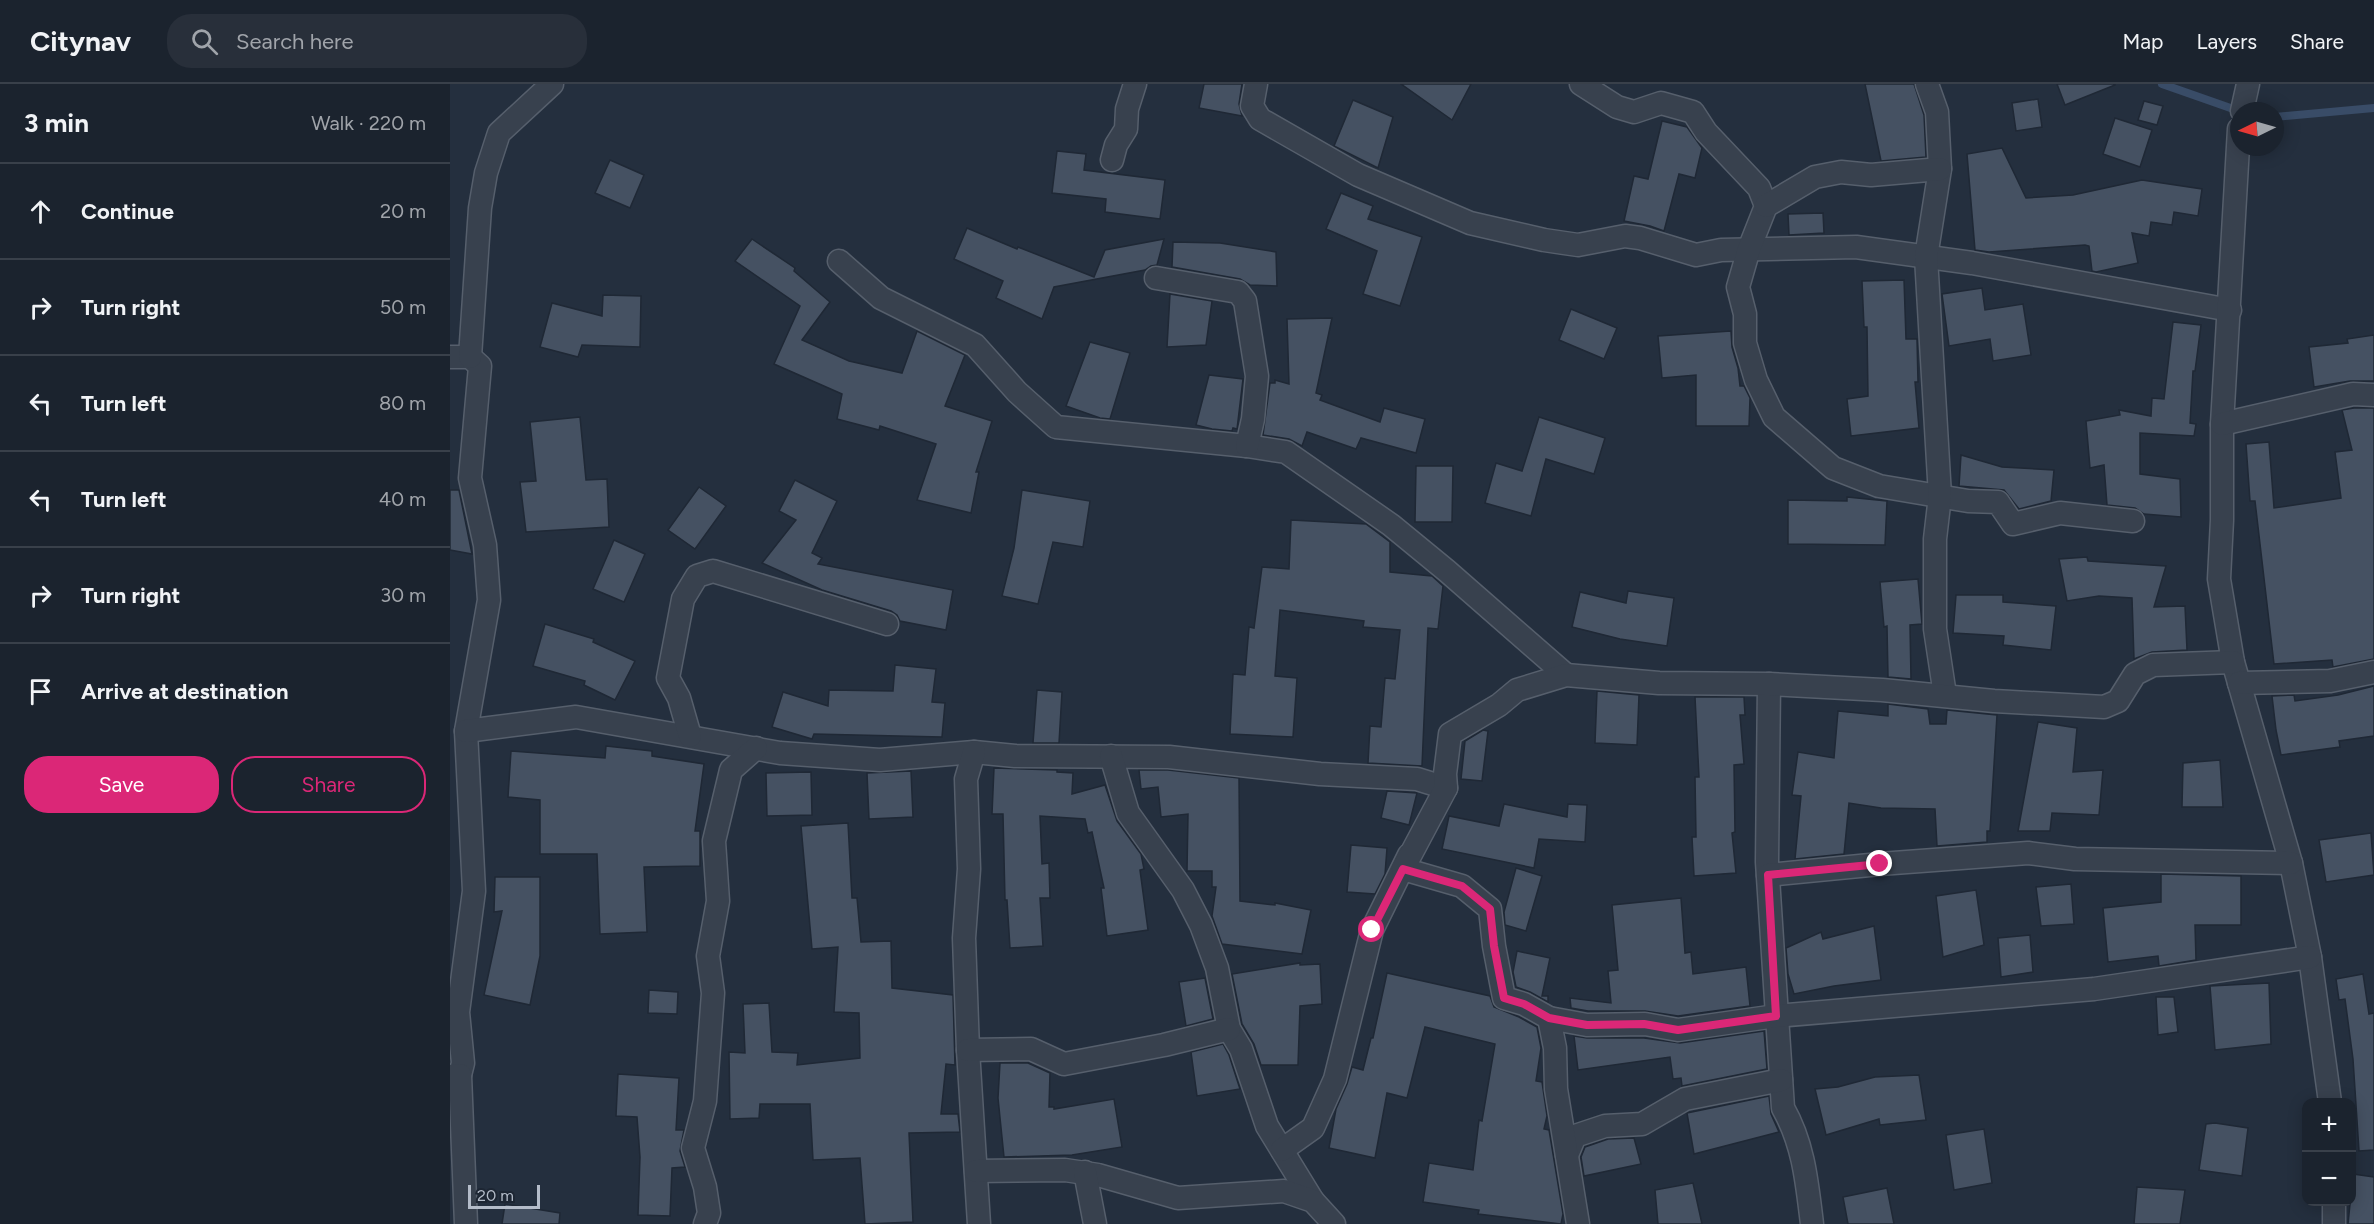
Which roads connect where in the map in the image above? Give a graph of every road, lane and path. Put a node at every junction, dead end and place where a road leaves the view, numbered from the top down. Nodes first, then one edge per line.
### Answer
1 (552, 84) edge
2 (1135, 84) edge
3 (1256, 84) edge
4 (1581, 84) edge
5 (1927, 84) edge
6 (2237, 156) edge
7 (1112, 160) dead end
8 (1940, 169) junction
9 (1766, 206) junction
10 (1749, 249) junction
11 (1926, 257) junction
12 (839, 261) dead end
13 (1156, 278) dead end
14 (2230, 310) junction
15 (460, 357) edge
16 (2374, 395) edge
17 (2222, 424) junction
18 (1247, 446) junction
19 (1940, 496) junction
20 (2133, 521) dead end
21 (887, 624) dead end
22 (2236, 672) junction
23 (2374, 672) edge
24 (1566, 675) junction
25 (1769, 684) junction
26 (1945, 695) junction
27 (466, 731) junction
28 (690, 735) junction
29 (756, 748) junction
30 (974, 752) junction
31 (1111, 756) junction
32 (1446, 788) junction
33 (2291, 862) junction
34 (1403, 869) junction
35 (1768, 875) junction
36 (2310, 957) junction
37 (1776, 1016) junction
38 (1549, 1018) junction
39 (1229, 1029) junction
40 (968, 1050) junction
41 (455, 1076) edge
42 (1781, 1080) junction
43 (2330, 1098) edge
44 (1282, 1150) junction
45 (1567, 1155) junction
46 (976, 1171) junction
47 (1085, 1172) junction
48 (1313, 1201) junction
49 (2334, 1206) edge
50 (466, 1224) edge
51 (705, 1224) edge
52 (980, 1224) edge
53 (1095, 1224) edge
54 (1334, 1224) edge
55 (1578, 1224) edge
56 (1812, 1224) edge
57 (2334, 1224) edge

1 - 15 street
2 - 7 street
3 - 10 street
4 - 9 street
5 - 8 street
6 - 14 street
8 - 9 street
8 - 11 street
9 - 10 street
10 - 11 street
10 - 19 street
11 - 14 street
11 - 19 street
12 - 18 street
13 - 18 street
14 - 17 street
15 - 27 street
16 - 17 street
17 - 22 street
18 - 24 street
19 - 20 street
19 - 26 street
21 - 28 street
22 - 23 street
22 - 26 street
22 - 33 street
24 - 25 street
24 - 32 street
25 - 26 street
25 - 35 street
27 - 28 street
27 - 41 street
28 - 29 street
29 - 30 street
29 - 51 street
30 - 31 street
30 - 40 street
31 - 32 street
31 - 39 street
32 - 34 street
33 - 35 street
33 - 36 street
34 - 38 street
34 - 44 street
35 - 37 street
36 - 37 street
36 - 43 street
37 - 38 street
37 - 42 street
38 - 45 street
39 - 40 street
39 - 44 street
40 - 46 street
41 - 50 street
42 - 45 street
42 - 56 street
44 - 48 street
45 - 55 street
46 - 47 street
46 - 52 street
47 - 48 street
47 - 53 street
48 - 54 street
49 - 57 street

